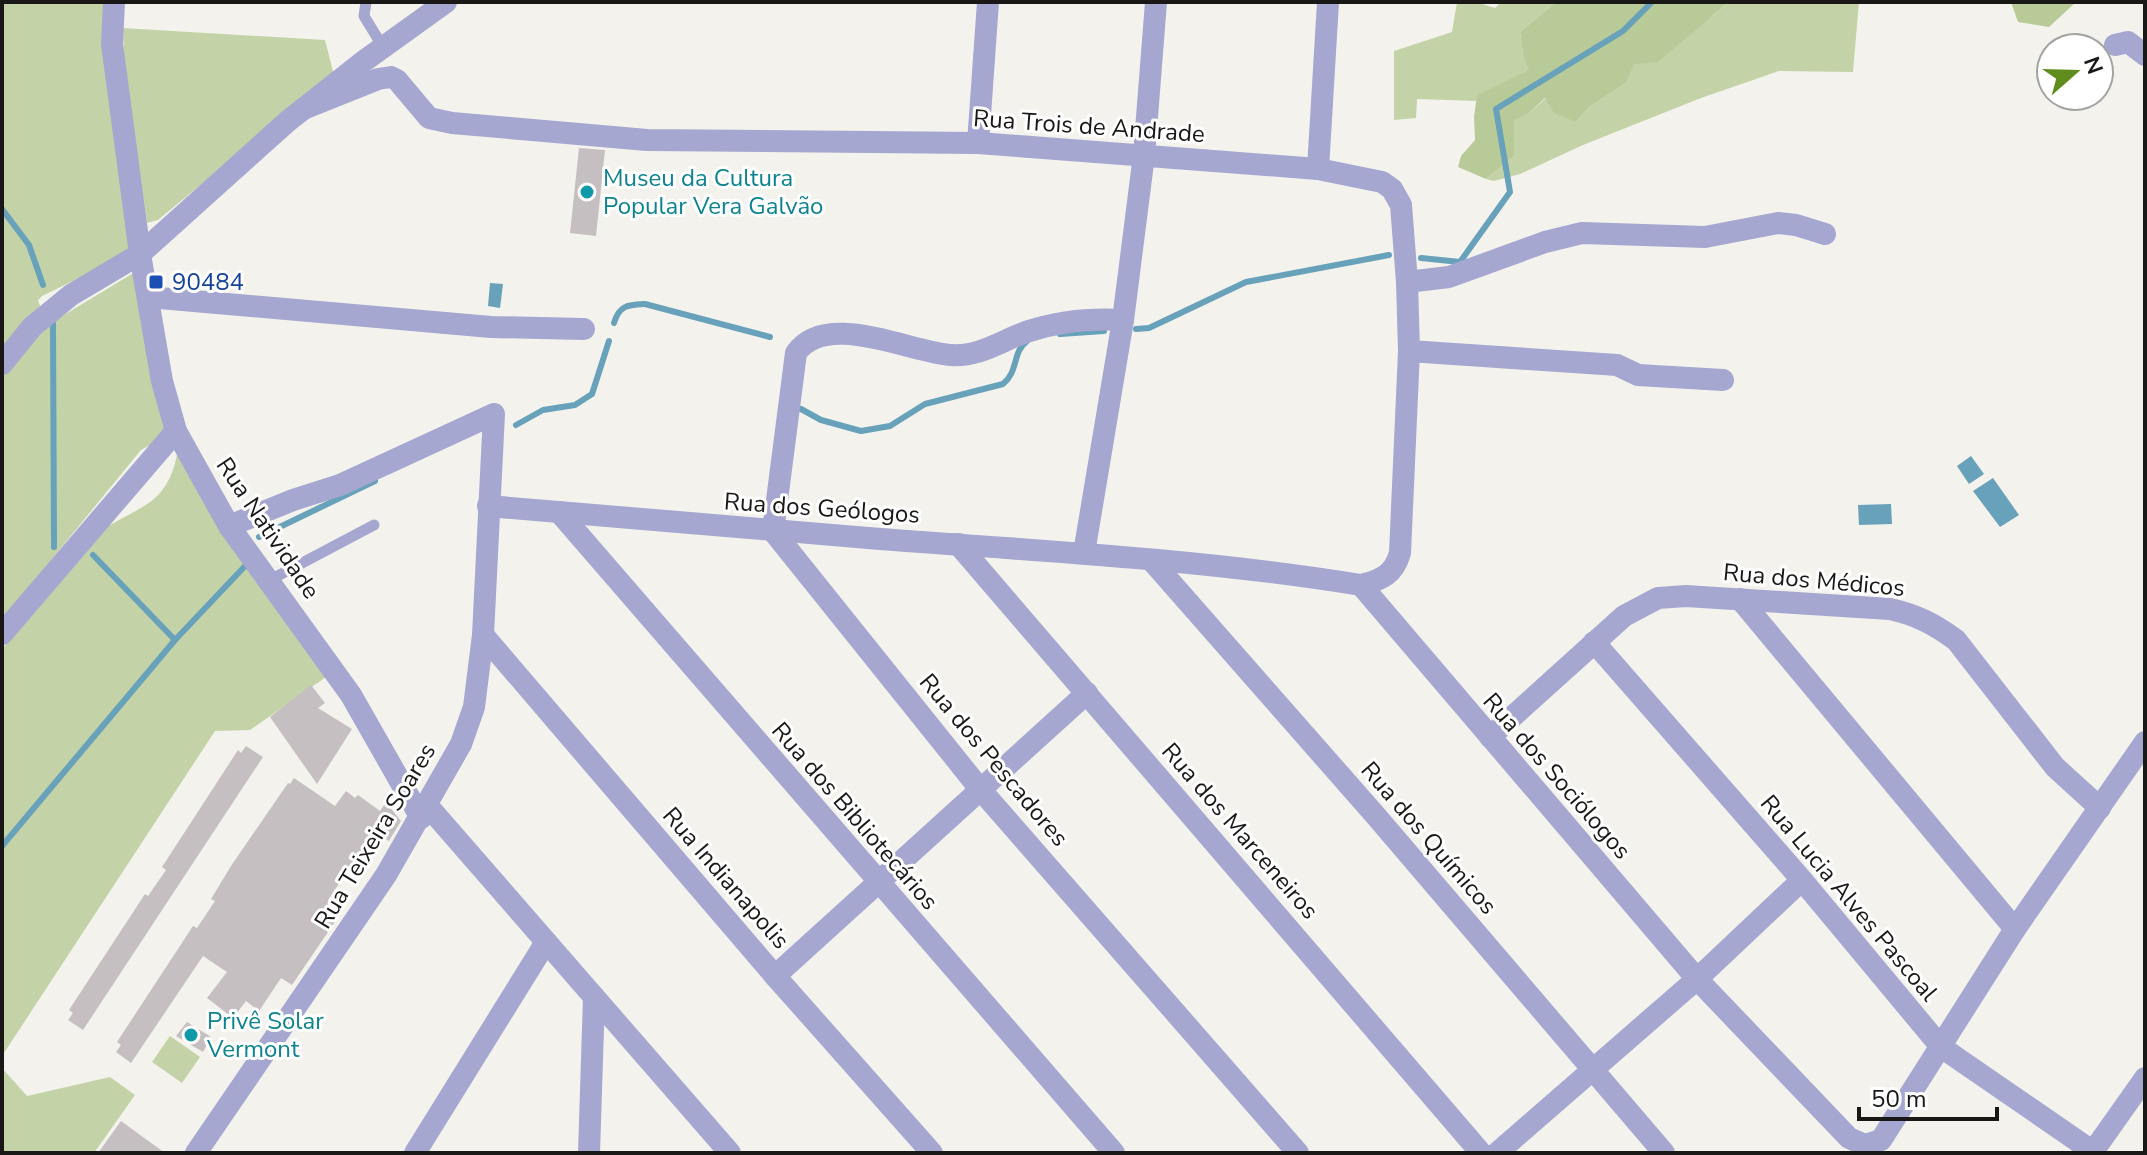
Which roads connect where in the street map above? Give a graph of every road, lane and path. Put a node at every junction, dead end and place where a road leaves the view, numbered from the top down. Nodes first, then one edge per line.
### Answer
1 (114, 2) edge
2 (366, 2) edge
3 (446, 2) edge
4 (988, 2) edge
5 (1156, 2) edge
6 (1328, 2) edge
7 (2115, 45) dead end
8 (383, 47) junction
9 (2145, 55) edge
10 (364, 61) junction
11 (378, 79) junction
12 (303, 109) junction
13 (978, 143) junction
14 (1144, 155) junction
15 (1318, 169) junction
16 (1825, 234) dead end
17 (140, 254) junction
18 (1407, 282) junction
19 (148, 297) junction
20 (1123, 320) junction
21 (584, 329) dead end
22 (1409, 351) junction
23 (2, 364) edge
24 (1723, 380) dead end
25 (176, 431) junction
26 (488, 506) junction
27 (559, 512) junction
28 (374, 525) dead end
29 (229, 526) junction
30 (773, 531) junction
31 (958, 544) junction
32 (1084, 553) junction
33 (1152, 561) junction
34 (268, 581) junction
35 (1361, 585) junction
36 (1740, 599) junction
37 (2, 634) edge
38 (483, 635) junction
39 (1594, 642) junction
40 (1087, 693) junction
41 (1490, 737) junction
42 (2145, 742) edge
43 (980, 789) junction
44 (2100, 808) junction
45 (424, 812) junction
46 (1802, 880) junction
47 (878, 883) junction
48 (2015, 929) junction
49 (546, 942) junction
50 (775, 976) junction
51 (1697, 979) junction
52 (594, 997) junction
53 (1941, 1047) junction
54 (1595, 1070) junction
55 (2145, 1078) edge
56 (2093, 1152) edge
57 (196, 1153) edge
58 (415, 1153) edge
59 (589, 1153) edge
60 (730, 1153) edge
61 (932, 1153) edge
62 (1114, 1153) edge
63 (1298, 1153) edge
64 (1481, 1153) edge
65 (1497, 1153) edge
66 (1664, 1153) edge

1 - 17 street, Rua Natividade
2 - 8 lane
3 - 8 street
4 - 13 street
5 - 14 street
6 - 15 street
7 - 9 street
8 - 10 street
10 - 11 street, Rua Trois de Andrade
10 - 12 street
11 - 12 street
11 - 13 street, Rua Trois de Andrade
12 - 17 street
13 - 14 street, Rua Trois de Andrade
14 - 15 street, Rua Trois de Andrade
14 - 20 street
15 - 18 street, Rua Trois de Andrade
16 - 18 street
17 - 19 street, Rua Natividade
17 - 23 street
18 - 22 street, Rua Trois de Andrade
19 - 21 street
19 - 25 street, Rua Natividade
20 - 30 street
20 - 32 street
22 - 24 street
22 - 35 street, Rua Trois de Andrade
25 - 29 street, Rua Natividade
25 - 37 street
26 - 27 street, Rua dos Geólogos
26 - 29 street, Rua Teixeira Soares
26 - 38 street, Rua Teixeira Soares
27 - 30 street, Rua dos Geólogos
27 - 47 street, Rua dos Bibliotecários
28 - 34 lane
29 - 34 street, Rua Natividade
30 - 31 street, Rua dos Geólogos
30 - 43 street, Rua dos Pescadores
31 - 32 street, Rua dos Geólogos
31 - 40 street, Rua dos Marceneiros
32 - 33 street, Rua dos Geólogos
33 - 35 street
33 - 54 street, Rua dos Químicos
34 - 45 street, Rua Natividade
35 - 41 street, Rua dos Sociólogos
36 - 39 street, Rua dos Médicos
36 - 44 street, Rua dos Médicos
36 - 48 street
38 - 45 street, Rua Teixeira Soares
38 - 50 street, Rua Indianapolis
39 - 41 street, Rua dos Médicos
39 - 46 street, Rua Lucia Alves Pascoal
40 - 43 street
40 - 64 street, Rua dos Marceneiros
41 - 51 street, Rua dos Sociólogos
42 - 44 street
43 - 47 street
43 - 63 street, Rua dos Pescadores
44 - 48 street
45 - 49 street, Rua Natividade
45 - 57 street, Rua Teixeira Soares
46 - 51 street
46 - 53 street, Rua Lucia Alves Pascoal
47 - 50 street
47 - 62 street, Rua dos Bibliotecários
48 - 53 street
49 - 52 street, Rua Natividade
49 - 58 street
50 - 61 street, Rua Indianapolis
51 - 53 street, Rua dos Sociólogos
51 - 54 street
52 - 59 street
52 - 60 street, Rua Natividade
53 - 56 street, Rua Lucia Alves Pascoal
54 - 65 street
54 - 66 street, Rua dos Químicos
55 - 56 street

